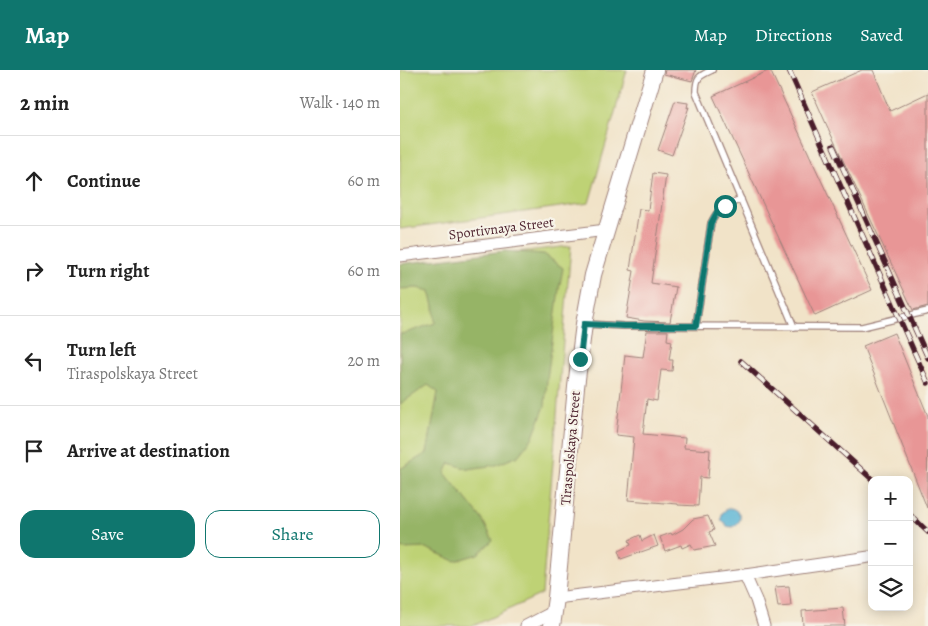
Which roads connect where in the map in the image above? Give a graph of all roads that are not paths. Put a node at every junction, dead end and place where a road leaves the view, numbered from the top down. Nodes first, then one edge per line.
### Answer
1 (655, 70) edge
2 (712, 70) edge
3 (741, 199) junction
4 (606, 230) junction
5 (400, 256) edge
6 (928, 311) edge
7 (584, 324) junction
8 (696, 326) junction
9 (794, 327) junction
10 (868, 557) edge
11 (745, 575) junction
12 (554, 612) edge
13 (526, 626) edge
14 (764, 626) edge

1 - 4 street, Tiraspolskaya Street
2 - 3 lane
3 - 8 lane
3 - 9 lane
4 - 5 street, Sportivnaya Street
4 - 7 street, Tiraspolskaya Street
6 - 9 lane
7 - 8 lane
7 - 12 street, Tiraspolskaya Street
8 - 9 lane
10 - 11 street
11 - 12 street
11 - 14 street
12 - 13 street

